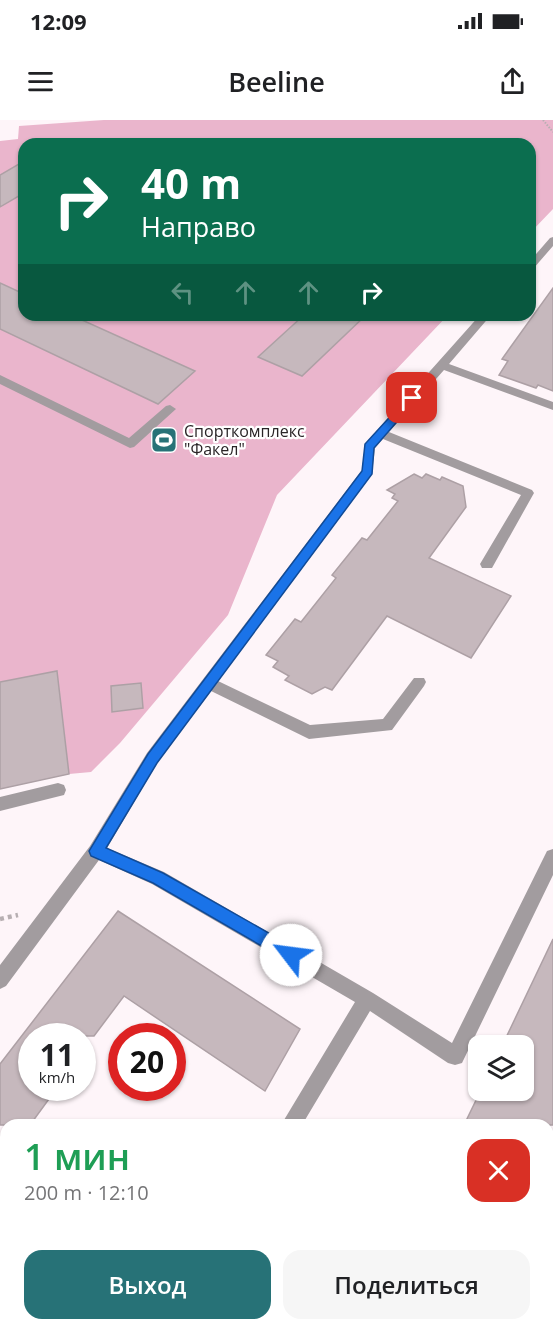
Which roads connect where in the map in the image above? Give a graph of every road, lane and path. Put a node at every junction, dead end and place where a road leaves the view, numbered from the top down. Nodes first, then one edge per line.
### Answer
1 (543, 120) edge
2 (553, 132) edge
3 (553, 240) edge
4 (536, 260) edge
5 (481, 321) edge
6 (442, 365) junction
7 (0, 379) edge
8 (553, 406) edge
9 (170, 409) dead end
10 (381, 434) junction
11 (486, 564) dead end
12 (419, 682) dead end
13 (209, 683) junction
14 (58, 790) dead end
15 (0, 804) edge
16 (96, 851) junction
17 (553, 857) edge
18 (0, 980) edge
19 (367, 999) junction
20 (295, 1119) edge

1 - 2 path
3 - 4 street
5 - 6 street
6 - 8 street
6 - 10 street
7 - 9 street
10 - 11 street
10 - 13 street
12 - 13 street
13 - 16 street
14 - 15 street
16 - 18 street
16 - 19 street
17 - 19 street
19 - 20 street

